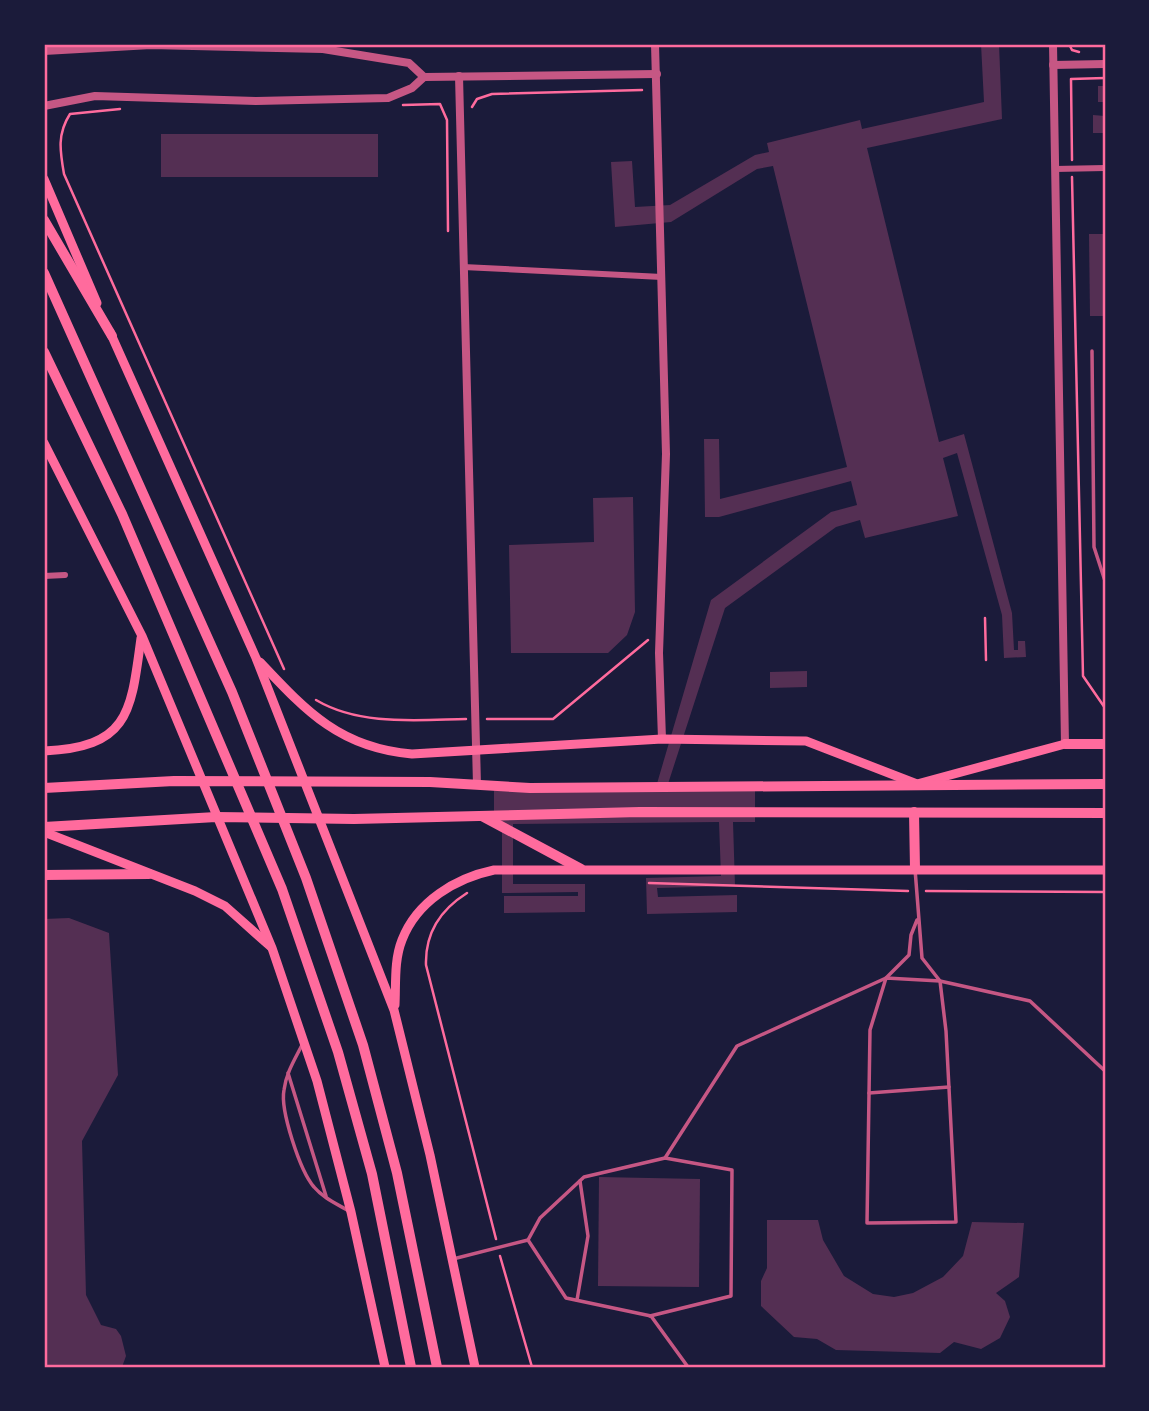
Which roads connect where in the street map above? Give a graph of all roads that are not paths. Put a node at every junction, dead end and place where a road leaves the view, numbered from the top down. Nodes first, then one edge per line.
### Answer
1 (151, 44) edge
2 (655, 44) edge
3 (1053, 44) edge
4 (70, 47) edge
5 (44, 51) edge
6 (1105, 64) edge
7 (1053, 65) junction
8 (657, 74) junction
9 (458, 76) junction
10 (424, 77) junction
11 (44, 106) edge
12 (1105, 167) edge
13 (1055, 169) junction
14 (44, 179) edge
15 (44, 220) edge
16 (463, 267) junction
17 (44, 273) edge
18 (662, 277) junction
19 (112, 336) junction
20 (1091, 351) dead end
21 (44, 352) edge
22 (44, 443) edge
23 (65, 575) dead end
24 (44, 576) edge
25 (1105, 581) edge
26 (142, 636) junction
27 (256, 658) junction
28 (662, 739) junction
29 (1065, 744) junction
30 (1105, 744) edge
31 (44, 751) edge
32 (477, 751) junction
33 (203, 782) junction
34 (306, 783) junction
35 (917, 784) junction
36 (1105, 784) edge
37 (477, 785) junction
38 (44, 788) edge
39 (914, 812) junction
40 (1105, 813) edge
41 (482, 816) junction
42 (216, 817) junction
43 (322, 818) junction
44 (44, 830) edge
45 (581, 869) junction
46 (915, 869) junction
47 (1105, 870) edge
48 (149, 874) junction
49 (44, 875) edge
50 (917, 920) junction
51 (272, 948) junction
52 (886, 978) junction
53 (940, 981) junction
54 (394, 1010) junction
55 (304, 1042) junction
56 (1105, 1071) edge
57 (288, 1072) junction
58 (949, 1087) junction
59 (869, 1093) junction
60 (665, 1158) junction
61 (580, 1181) junction
62 (1105, 1187) edge
63 (327, 1198) junction
64 (351, 1212) junction
65 (528, 1240) junction
66 (452, 1259) junction
67 (577, 1300) junction
68 (1105, 1308) edge
69 (650, 1316) junction
70 (385, 1367) edge
71 (411, 1367) edge
72 (437, 1367) edge
73 (475, 1367) edge
74 (688, 1367) edge

1 - 4 street
1 - 10 street
2 - 8 street
3 - 7 street
4 - 5 street
6 - 7 street
7 - 13 street
8 - 9 street
8 - 18 street
9 - 10 street
9 - 16 street
10 - 11 street
12 - 13 street
13 - 29 street
14 - 19 main road
15 - 19 highway
16 - 18 street
16 - 32 street
17 - 72 highway
18 - 28 street
19 - 27 main road
20 - 25 lane
21 - 71 highway
22 - 26 main road
23 - 24 street
26 - 31 main road
26 - 33 main road
27 - 32 main road
27 - 34 main road
28 - 32 main road
28 - 35 main road
29 - 30 main road
29 - 35 main road
32 - 37 street
33 - 34 main road
33 - 38 main road
33 - 42 main road
34 - 37 main road
34 - 43 main road
35 - 36 main road
35 - 37 main road
39 - 40 main road
39 - 41 main road
39 - 46 main road
41 - 43 main road
41 - 45 main road
42 - 43 main road
42 - 44 main road
42 - 51 main road
43 - 54 main road
44 - 48 main road
45 - 46 main road
45 - 54 main road
46 - 47 main road
46 - 50 lane
48 - 49 main road
48 - 51 main road
50 - 52 lane
50 - 53 lane
51 - 55 main road
52 - 53 lane
52 - 59 lane
52 - 60 lane
53 - 56 lane
53 - 58 lane
54 - 66 main road
55 - 57 lane
55 - 64 main road
57 - 63 lane
57 - 63 lane
58 - 59 lane
58 - 59 lane
60 - 61 lane
60 - 69 lane
61 - 65 lane
61 - 67 lane
62 - 68 lane
63 - 64 lane
64 - 70 main road
65 - 66 lane
65 - 67 lane
66 - 73 main road
67 - 69 lane
69 - 74 lane

